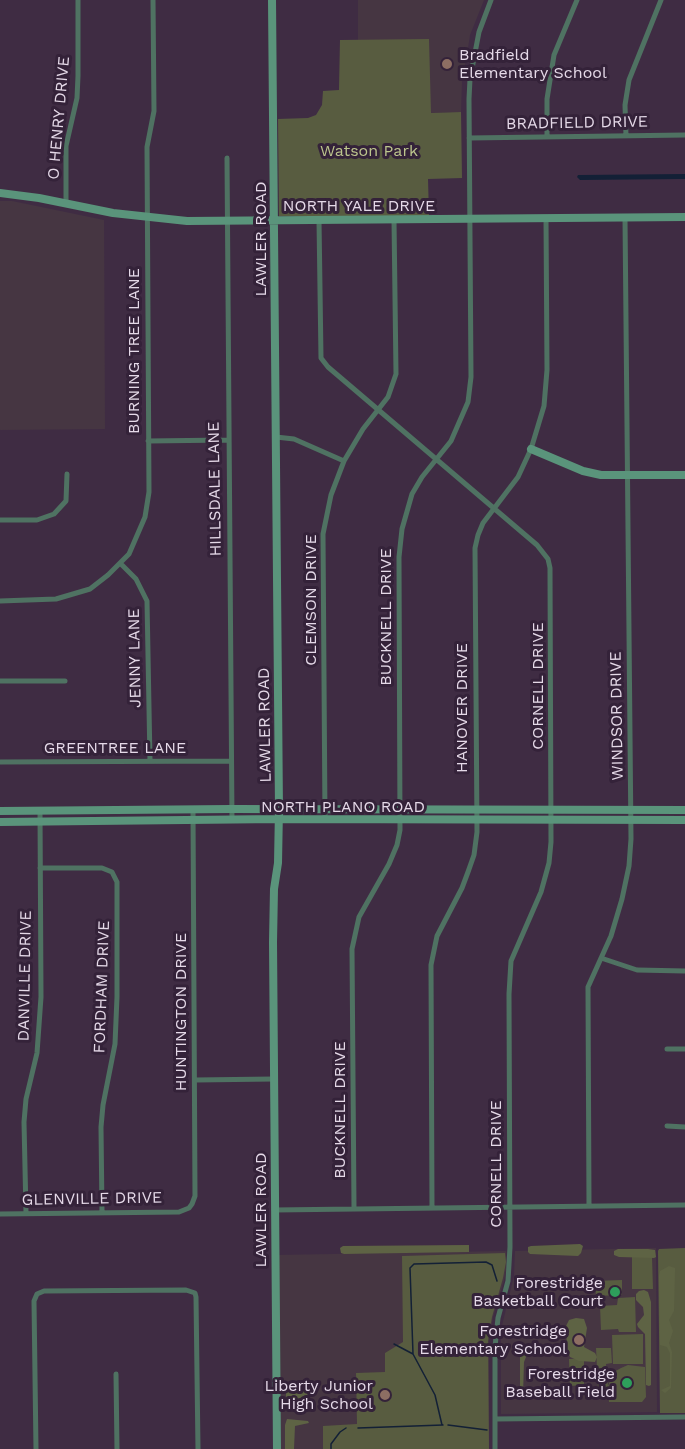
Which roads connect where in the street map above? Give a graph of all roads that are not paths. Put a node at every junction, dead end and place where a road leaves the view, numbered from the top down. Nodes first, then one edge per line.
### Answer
1 (78, 0) edge
2 (153, 0) edge
3 (272, 0) edge
4 (491, 0) edge
5 (577, 0) edge
6 (661, 0) edge
7 (685, 135) edge
8 (626, 136) junction
9 (548, 137) junction
10 (469, 138) junction
11 (227, 158) dead end
12 (0, 193) edge
13 (66, 203) junction
14 (685, 217) edge
15 (147, 218) junction
16 (546, 218) junction
17 (625, 218) junction
18 (471, 219) junction
19 (319, 220) junction
20 (394, 220) junction
21 (228, 221) junction
22 (274, 221) junction
23 (378, 410) junction
24 (276, 437) junction
25 (228, 440) junction
26 (148, 441) junction
27 (531, 449) junction
28 (437, 459) junction
29 (344, 461) junction
30 (67, 474) dead end
31 (685, 475) edge
32 (628, 476) junction
33 (493, 508) junction
34 (0, 520) edge
35 (120, 563) junction
36 (0, 601) edge
37 (0, 681) edge
38 (65, 681) dead end
39 (150, 761) junction
40 (231, 761) junction
41 (0, 762) edge
42 (231, 809) junction
43 (279, 809) junction
44 (325, 809) junction
45 (400, 809) junction
46 (193, 810) junction
47 (476, 810) junction
48 (552, 810) junction
49 (631, 810) junction
50 (685, 810) edge
51 (0, 811) edge
52 (40, 811) junction
53 (279, 819) junction
54 (552, 819) junction
55 (631, 819) junction
56 (232, 820) junction
57 (325, 820) junction
58 (400, 820) junction
59 (477, 820) junction
60 (685, 820) edge
61 (193, 821) junction
62 (0, 822) edge
63 (40, 822) junction
64 (40, 868) junction
65 (601, 958) junction
66 (685, 971) edge
67 (667, 1049) dead end
68 (685, 1049) edge
69 (274, 1079) junction
70 (195, 1080) junction
71 (667, 1126) dead end
72 (685, 1127) edge
73 (685, 1205) edge
74 (589, 1206) junction
75 (354, 1208) junction
76 (432, 1208) junction
77 (511, 1208) junction
78 (184, 1210) joint
79 (274, 1210) junction
80 (102, 1212) junction
81 (26, 1213) junction
82 (0, 1214) edge
83 (116, 1374) dead end
84 (685, 1417) edge
85 (495, 1419) junction
86 (36, 1449) edge
87 (117, 1449) edge
88 (198, 1449) edge
89 (277, 1449) edge
90 (495, 1449) edge

1 - 13 street, O HENRY DRIVE
2 - 15 street, BURNING TREE LANE
3 - 22 street, LAWLER ROAD
4 - 10 street, BUCKNELL DRIVE
5 - 9 street
6 - 8 street
7 - 8 street, BRADFIELD DRIVE
8 - 9 street, BRADFIELD DRIVE
9 - 10 street, BRADFIELD DRIVE
10 - 18 street, BUCKNELL DRIVE
11 - 21 street, HILLSDALE LANE
12 - 13 street, NORTH YALE DRIVE
13 - 15 street, NORTH YALE DRIVE
14 - 17 street, NORTH YALE DRIVE
15 - 21 street, NORTH YALE DRIVE
15 - 26 street, BURNING TREE LANE
16 - 17 street, NORTH YALE DRIVE
16 - 18 street, NORTH YALE DRIVE
16 - 27 street, HANOVER DRIVE
17 - 32 street, WINDSOR DRIVE
18 - 20 street, NORTH YALE DRIVE
18 - 28 street, BUCKNELL DRIVE
19 - 20 street, NORTH YALE DRIVE
19 - 22 street, NORTH YALE DRIVE
19 - 23 street, CORNELL DRIVE
20 - 23 street, CLEMSON DRIVE
21 - 22 street, NORTH YALE DRIVE
21 - 25 street, HILLSDALE LANE
22 - 24 street, LAWLER ROAD
23 - 28 street, CORNELL DRIVE
23 - 29 street, CLEMSON DRIVE
24 - 29 street
24 - 43 street, LAWLER ROAD
25 - 26 street
25 - 40 street, HILLSDALE LANE
26 - 35 street, BURNING TREE LANE
27 - 32 street
27 - 33 street, HANOVER DRIVE
28 - 33 street, CORNELL DRIVE
28 - 45 street, BUCKNELL DRIVE
29 - 44 street, CLEMSON DRIVE
30 - 34 street
31 - 32 street
32 - 49 street, WINDSOR DRIVE
33 - 47 street, HANOVER DRIVE
33 - 48 street, CORNELL DRIVE
35 - 36 street, BURNING TREE LANE
35 - 39 street, JENNY LANE
37 - 38 street
39 - 40 street, GREENTREE LANE
39 - 41 street, GREENTREE LANE
40 - 42 street, HILLSDALE LANE
42 - 43 street, NORTH PLANO ROAD
42 - 46 street, NORTH PLANO ROAD
42 - 56 street, HILLSDALE LANE
43 - 44 street, NORTH PLANO ROAD
43 - 53 street, LAWLER ROAD
44 - 45 street, NORTH PLANO ROAD
44 - 57 street, CLEMSON DRIVE
45 - 47 street, NORTH PLANO ROAD
45 - 58 street, BUCKNELL DRIVE
46 - 52 street, NORTH PLANO ROAD
46 - 61 street, HUNTINGTON DRIVE
47 - 48 street, NORTH PLANO ROAD
47 - 59 street, HANOVER DRIVE
48 - 49 street, NORTH PLANO ROAD
48 - 54 street, CORNELL DRIVE
49 - 50 street, NORTH PLANO ROAD
49 - 55 street, WINDSOR DRIVE
51 - 52 street, NORTH PLANO ROAD
52 - 63 street, DANVILLE DRIVE
53 - 56 street, NORTH PLANO ROAD
53 - 57 street, NORTH PLANO ROAD
53 - 69 street, LAWLER ROAD
54 - 55 street, NORTH PLANO ROAD
54 - 59 street, NORTH PLANO ROAD
54 - 77 street, CORNELL DRIVE
55 - 60 street, NORTH PLANO ROAD
55 - 65 street, WINDSOR DRIVE
56 - 61 street, NORTH PLANO ROAD
57 - 58 street, NORTH PLANO ROAD
58 - 59 street, NORTH PLANO ROAD
58 - 75 street, BUCKNELL DRIVE
59 - 76 street, HANOVER DRIVE
61 - 63 street, NORTH PLANO ROAD
61 - 70 street, HUNTINGTON DRIVE
62 - 63 street, NORTH PLANO ROAD
63 - 64 street, DANVILLE DRIVE
64 - 80 street, FORDHAM DRIVE
64 - 81 street, DANVILLE DRIVE
65 - 66 street
65 - 74 street, WINDSOR DRIVE
67 - 68 street
69 - 70 street
69 - 79 street, LAWLER ROAD
70 - 78 street, HUNTINGTON DRIVE
71 - 72 street
73 - 74 street
74 - 77 street
75 - 76 street
75 - 79 street
76 - 77 street
77 - 85 street, CORNELL DRIVE
78 - 80 street, GLENVILLE DRIVE
79 - 89 street, LAWLER ROAD
80 - 81 street, GLENVILLE DRIVE
81 - 82 street, GLENVILLE DRIVE
83 - 87 street
84 - 85 street
85 - 90 street, CORNELL DRIVE
86 - 88 street

